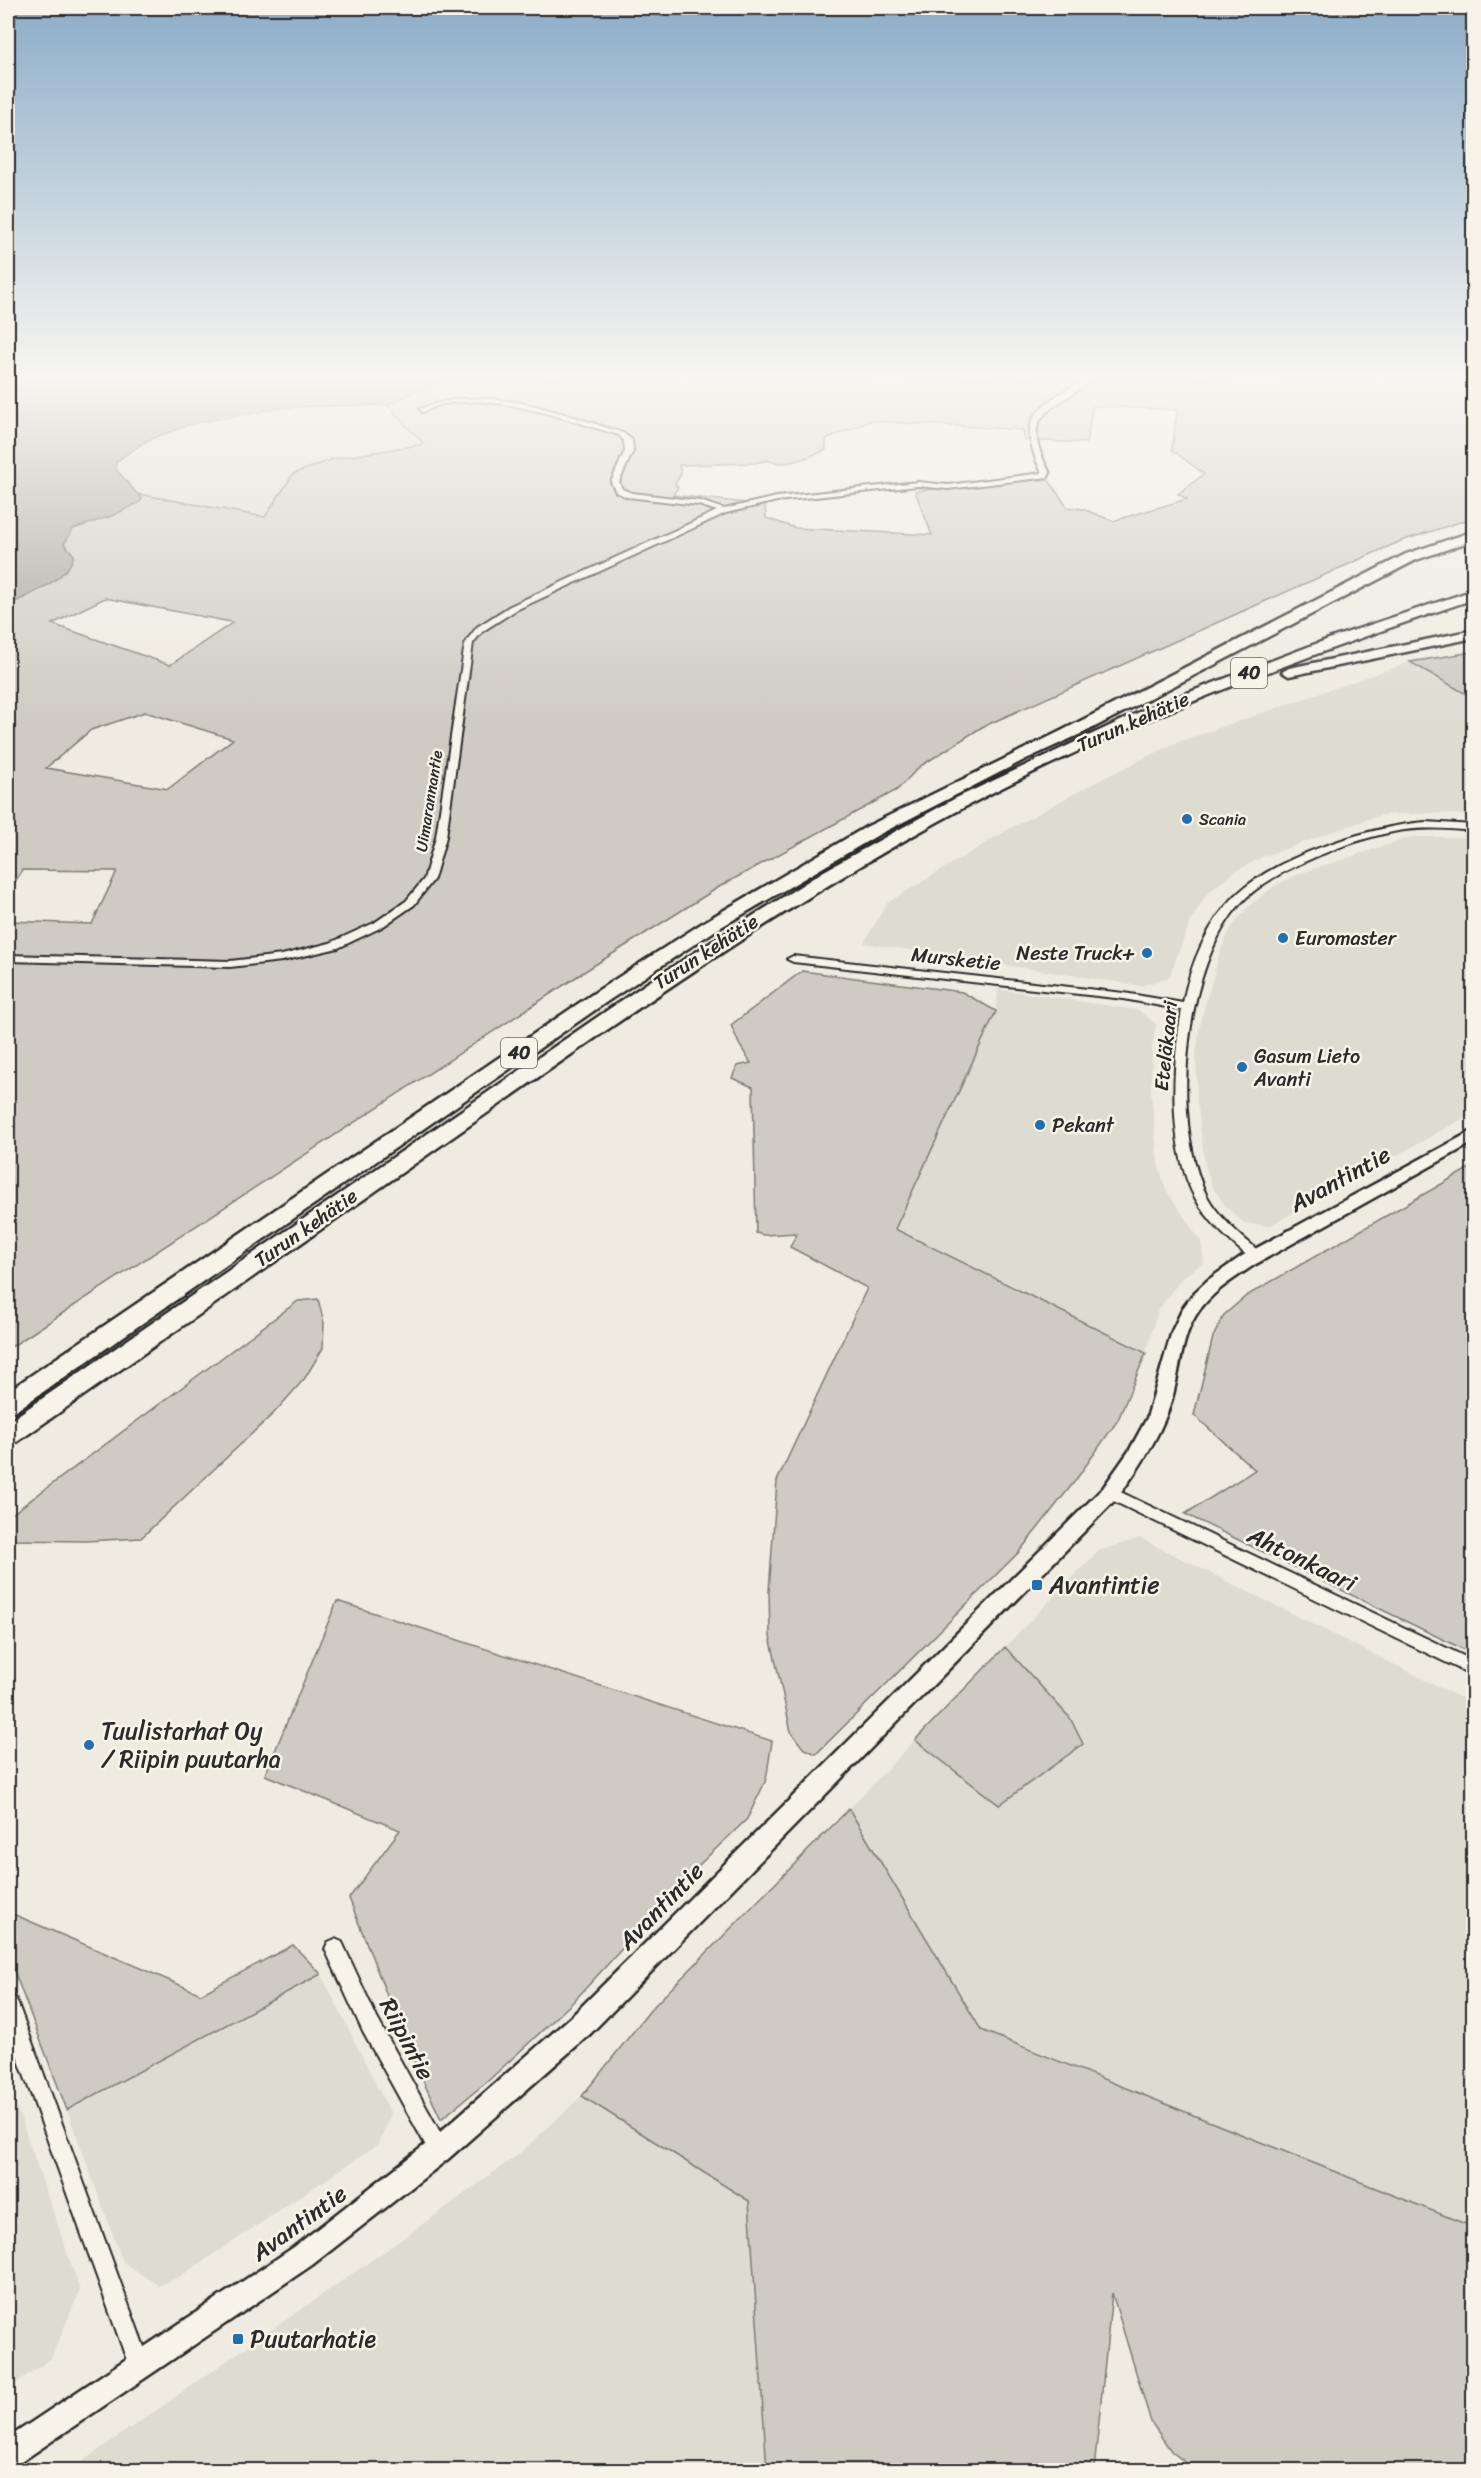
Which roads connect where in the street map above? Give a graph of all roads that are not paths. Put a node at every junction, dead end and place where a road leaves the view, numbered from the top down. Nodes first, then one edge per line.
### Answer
1 (629, 495) edge
2 (818, 495) edge
3 (724, 511) junction
4 (1472, 536) edge
5 (1473, 582) edge
6 (1473, 594) edge
7 (1473, 634) edge
8 (1053, 740) junction
9 (1032, 768) junction
10 (1473, 828) edge
11 (8, 958) edge
12 (793, 959) dead end
13 (1187, 1007) junction
14 (1473, 1135) edge
15 (1257, 1257) junction
16 (8, 1403) edge
17 (8, 1435) edge
18 (1110, 1493) junction
19 (1473, 1669) edge
20 (335, 1949) dead end
21 (8, 2004) edge
22 (439, 2150) junction
23 (140, 2366) junction
24 (8, 2454) edge

1 - 3 street
2 - 3 street, Uimarannantie
3 - 11 street, Uimarannantie
4 - 8 highway
5 - 8 highway, Turun kehätie / 40
6 - 9 highway, Turun kehätie / 40
7 - 9 highway
8 - 16 highway, Turun kehätie / 40
9 - 17 highway, Turun kehätie / 40
10 - 13 street, Eteläkaari
12 - 13 street, Mursketie
13 - 15 street, Eteläkaari
14 - 15 street, Avantintie
15 - 18 street, Avantintie
18 - 19 street, Ahtonkaari
18 - 22 street, Avantintie
20 - 22 street, Riipintie
21 - 23 street
22 - 23 street, Avantintie
23 - 24 street, Avantintie

